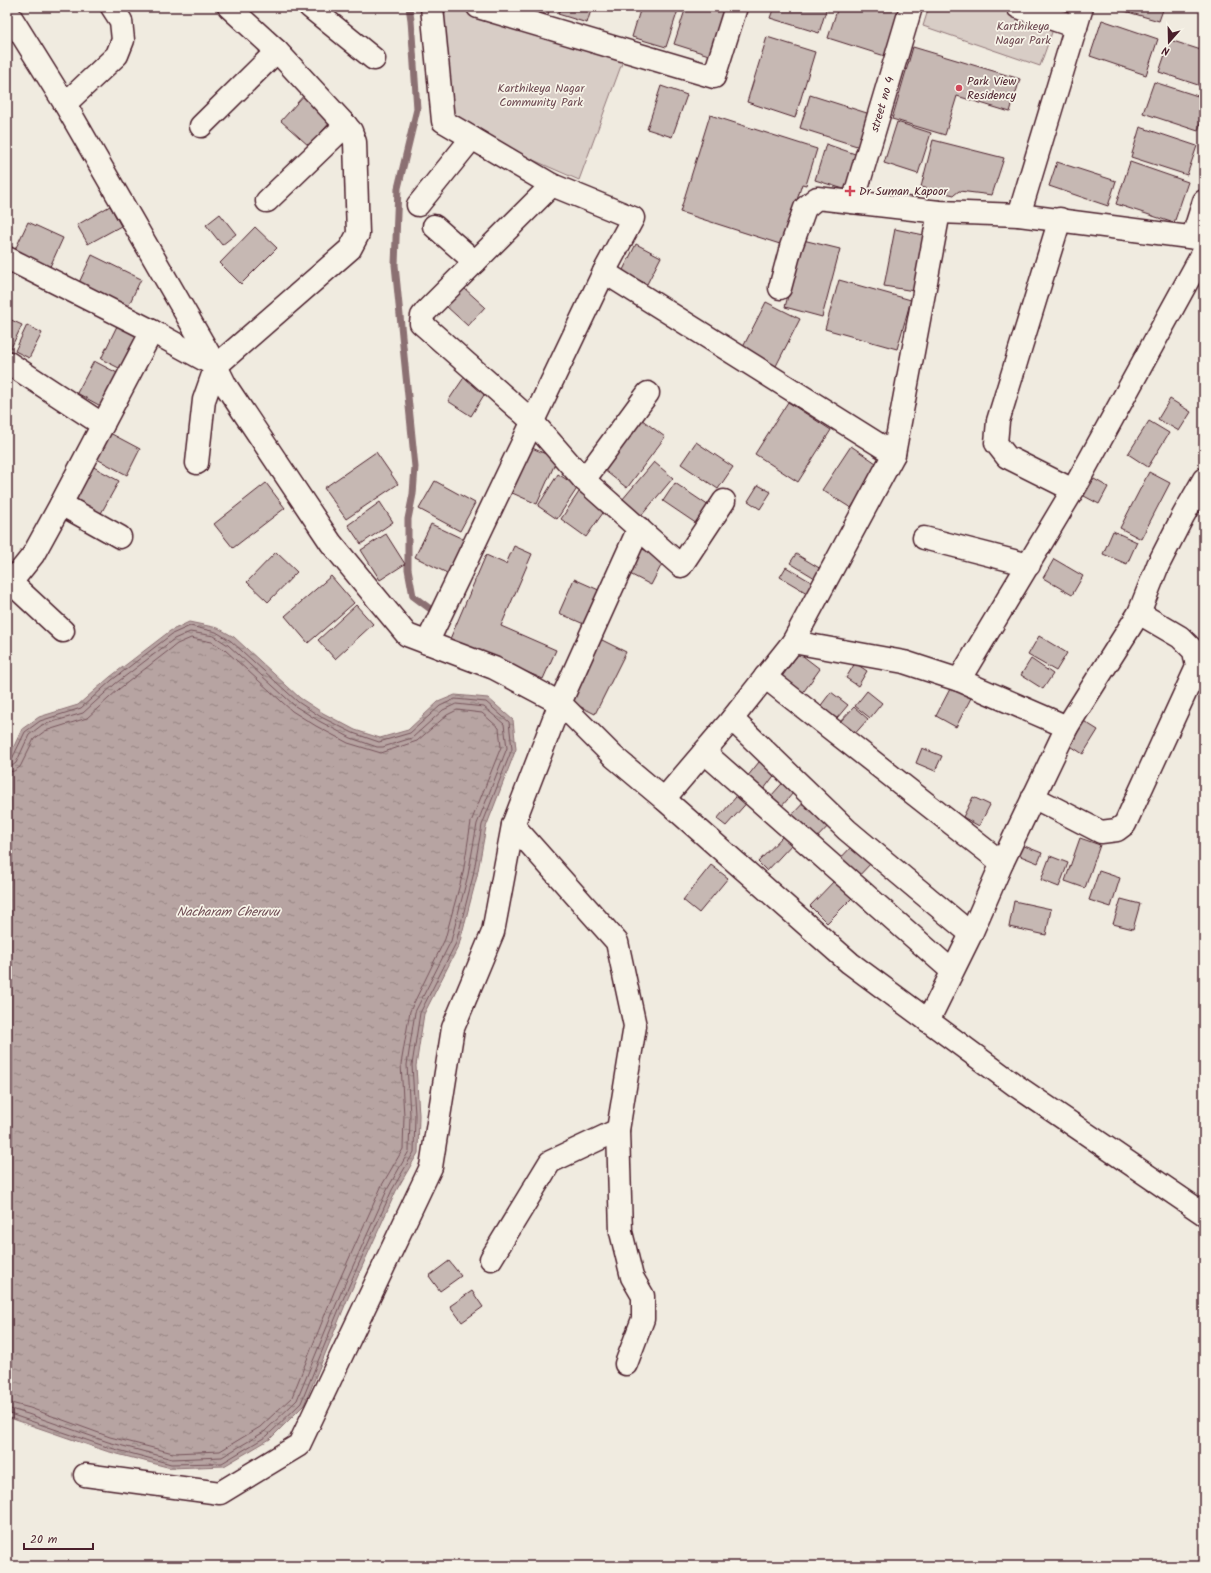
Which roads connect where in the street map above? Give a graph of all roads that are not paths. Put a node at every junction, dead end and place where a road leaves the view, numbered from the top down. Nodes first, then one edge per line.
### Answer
1 (112, 7) edge
2 (229, 7) edge
3 (310, 7) edge
4 (432, 7) edge
5 (478, 7) edge
6 (736, 7) edge
7 (911, 7) edge
8 (1018, 7) edge
9 (1082, 7) edge
10 (7, 10) edge
11 (1076, 27) junction
12 (277, 51) junction
13 (374, 60) dead end
14 (65, 104) junction
15 (346, 125) junction
16 (201, 126) dead end
17 (472, 138) junction
18 (552, 185) junction
19 (267, 200) dead end
20 (1204, 201) edge
21 (853, 202) junction
22 (418, 205) dead end
23 (939, 212) junction
24 (1019, 215) junction
25 (1060, 219) junction
26 (434, 226) dead end
27 (1200, 242) edge
28 (7, 258) edge
29 (475, 262) junction
30 (604, 272) junction
31 (780, 288) dead end
32 (152, 331) junction
33 (7, 362) edge
34 (216, 366) junction
35 (648, 393) dead end
36 (532, 421) junction
37 (103, 426) junction
38 (894, 454) junction
39 (197, 463) dead end
40 (1204, 479) edge
41 (584, 480) junction
42 (1073, 490) junction
43 (724, 501) dead end
44 (61, 504) junction
45 (639, 528) junction
46 (120, 537) dead end
47 (924, 538) dead end
48 (1029, 565) junction
49 (7, 578) edge
50 (1139, 613) junction
51 (64, 631) dead end
52 (793, 642) junction
53 (427, 643) junction
54 (765, 677) junction
55 (959, 680) junction
56 (560, 703) junction
57 (732, 719) junction
58 (1067, 728) junction
59 (704, 752) junction
60 (1033, 797) junction
61 (664, 799) junction
62 (513, 825) junction
63 (1002, 863) junction
64 (971, 934) junction
65 (952, 971) junction
66 (928, 1021) junction
67 (618, 1130) junction
68 (1204, 1214) edge
69 (491, 1259) dead end
70 (626, 1364) dead end
71 (85, 1475) dead end

1 - 14 street
2 - 12 street
3 - 13 street
4 - 17 street
5 - 6 street
7 - 21 street, street no 4
8 - 11 street
9 - 11 street
10 - 14 street
11 - 24 street
12 - 15 street
12 - 16 street
14 - 34 street
15 - 19 street
15 - 34 street
17 - 18 street
17 - 22 street
18 - 29 street
18 - 30 street
20 - 27 street
21 - 23 street
21 - 31 street
23 - 24 street
23 - 38 street
24 - 25 street
25 - 27 street
25 - 42 street
26 - 29 street
27 - 42 street
28 - 32 street
29 - 36 street
30 - 36 street
30 - 38 street
32 - 34 street
32 - 37 street
33 - 37 street
34 - 39 street
34 - 53 street
35 - 41 street
36 - 41 street
36 - 53 street
37 - 44 street
38 - 52 street
40 - 50 street
41 - 45 street
42 - 48 street
43 - 45 street
44 - 46 street
44 - 49 street
45 - 56 street
47 - 48 street
48 - 55 street
49 - 51 street
50 - 58 street
50 - 60 street
52 - 54 street
52 - 55 street
53 - 56 street
54 - 57 street
54 - 63 street
55 - 58 street
56 - 61 street
56 - 62 street
57 - 59 street
57 - 64 street
58 - 60 street
59 - 61 street
59 - 65 street
60 - 63 street
61 - 66 street
62 - 67 street
62 - 71 street
63 - 64 street
64 - 65 street
65 - 66 street
66 - 68 street
67 - 69 street
67 - 70 street

